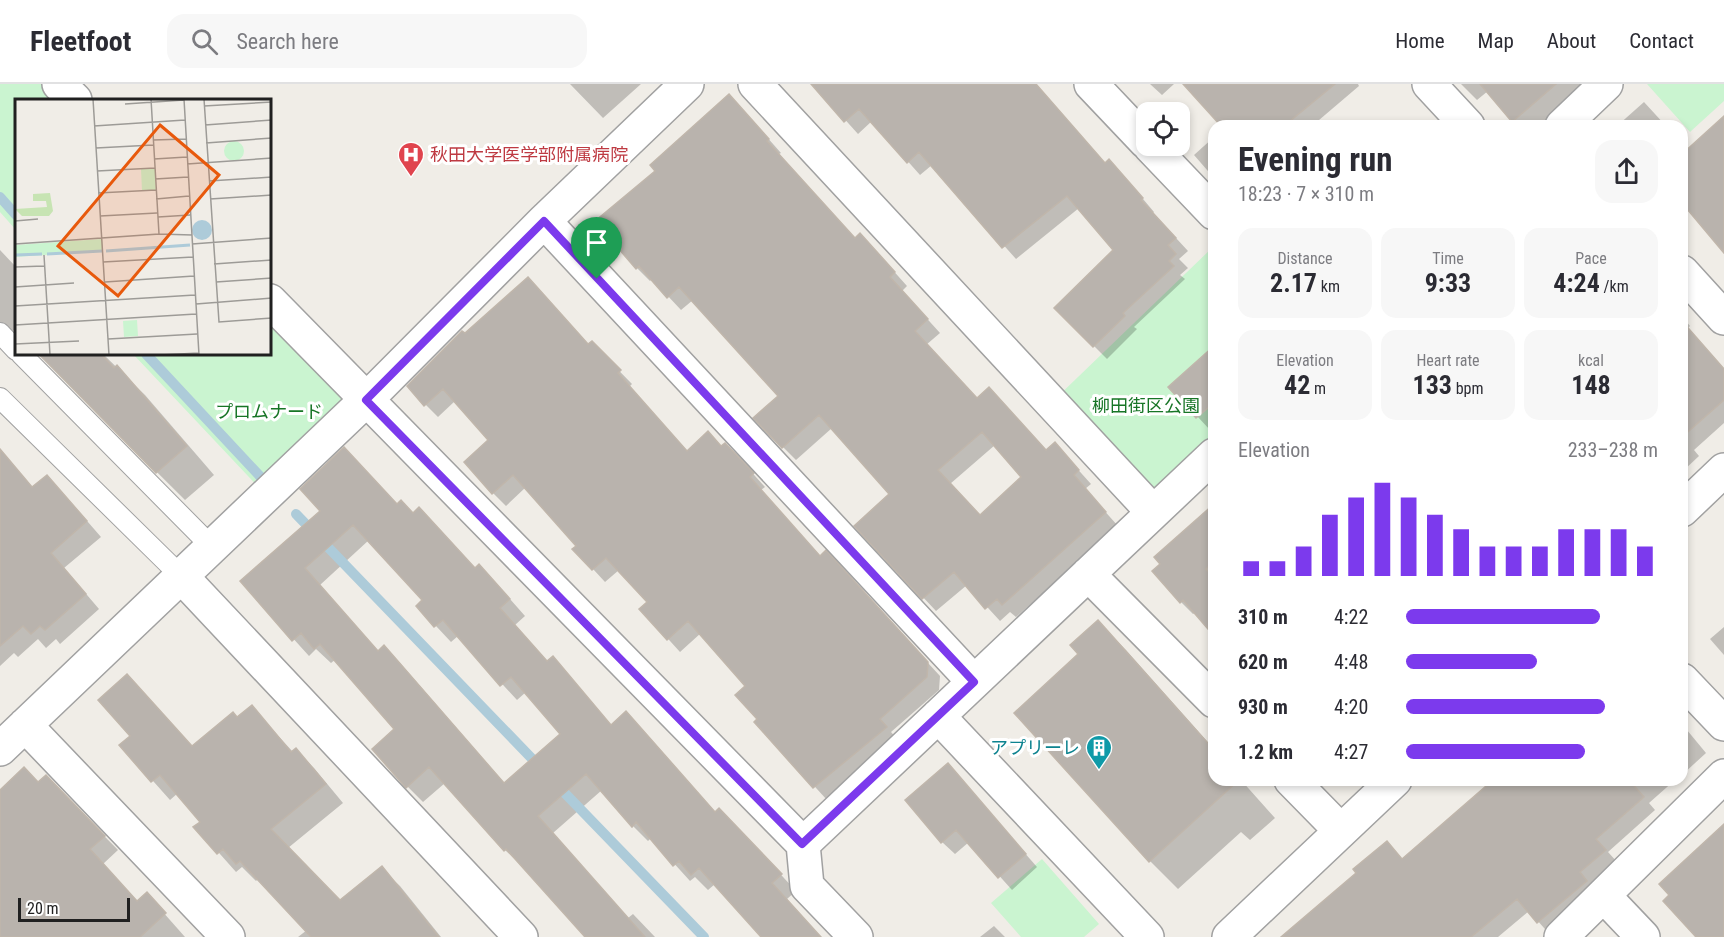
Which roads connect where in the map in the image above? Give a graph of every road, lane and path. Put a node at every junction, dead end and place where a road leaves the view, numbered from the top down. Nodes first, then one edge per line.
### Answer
1 (59, 84) edge
2 (687, 84) edge
3 (755, 84) edge
4 (1091, 84) edge
5 (1429, 84) edge
6 (1606, 84) edge
7 (74, 99) edge
8 (1462, 120) edge
9 (1568, 120) edge
10 (1136, 131) edge
11 (1160, 156) edge
12 (1208, 207) edge
13 (544, 221) junction
14 (1688, 279) edge
15 (272, 303) edge
16 (1724, 318) edge
17 (0, 333) edge
18 (15, 349) edge
19 (23, 356) edge
20 (0, 398) edge
21 (366, 400) junction
22 (1208, 461) edge
23 (1724, 470) edge
24 (1688, 504) edge
25 (1153, 512) junction
26 (212, 547) junction
27 (1088, 574) junction
28 (181, 576) junction
29 (974, 682) junction
30 (1688, 686) edge
31 (1208, 695) edge
32 (938, 716) junction
33 (1724, 724) edge
34 (25, 725) junction
35 (0, 749) edge
36 (1724, 776) edge
37 (1297, 786) edge
38 (1389, 786) edge
39 (1341, 831) junction
40 (802, 844) junction
41 (1604, 896) junction
42 (228, 937) edge
43 (521, 937) edge
44 (856, 937) edge
45 (1147, 937) edge
46 (1229, 937) edge
47 (1562, 937) edge
48 (1643, 937) edge

1 - 7 street
2 - 13 street
3 - 25 street
4 - 10 street
5 - 8 street
6 - 9 street
11 - 12 street
13 - 21 street
13 - 29 street
14 - 16 street
15 - 21 street
17 - 18 lane
19 - 26 lane
20 - 28 lane
21 - 26 street
21 - 40 street
22 - 25 street
23 - 24 street
25 - 27 street
26 - 28 street
27 - 29 street
27 - 31 street
28 - 34 street
28 - 43 street
29 - 32 street
30 - 33 street
32 - 40 street
32 - 45 street
34 - 35 street
34 - 42 street
36 - 41 street
37 - 39 street
38 - 39 street
39 - 46 street
40 - 44 street
41 - 47 street
41 - 48 street

